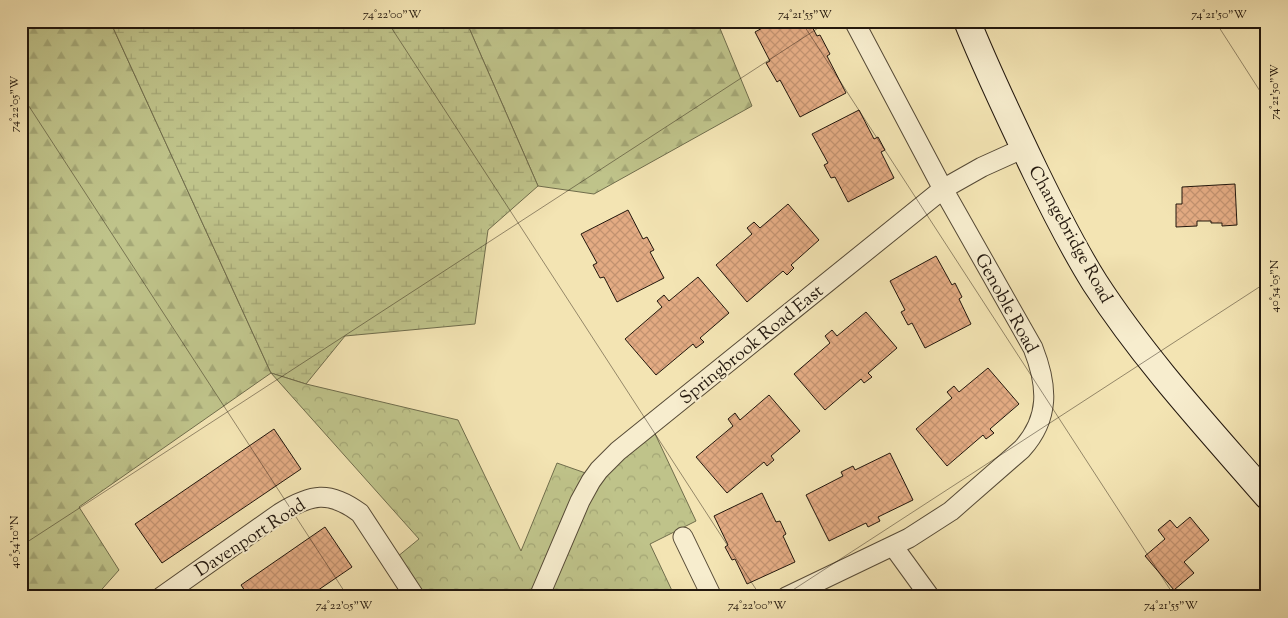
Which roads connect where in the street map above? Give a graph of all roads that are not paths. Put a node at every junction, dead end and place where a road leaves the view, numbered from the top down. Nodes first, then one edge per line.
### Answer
1 (854, 21) edge
2 (967, 21) edge
3 (1024, 148) junction
4 (943, 188) junction
5 (1267, 496) edge
6 (683, 537) dead end
7 (893, 546) junction
8 (161, 597) edge
9 (415, 597) edge
10 (539, 597) edge
11 (712, 597) edge
12 (786, 597) edge
13 (930, 597) edge

1 - 4 street, Genoble Road
2 - 3 main road, Changebridge Road
3 - 4 street, Springbrook Road East
3 - 5 main road, Changebridge Road
4 - 7 street, Genoble Road
4 - 10 street, Springbrook Road East
6 - 11 street
7 - 12 street, Genoble Road
7 - 13 street
8 - 9 street, Davenport Road

